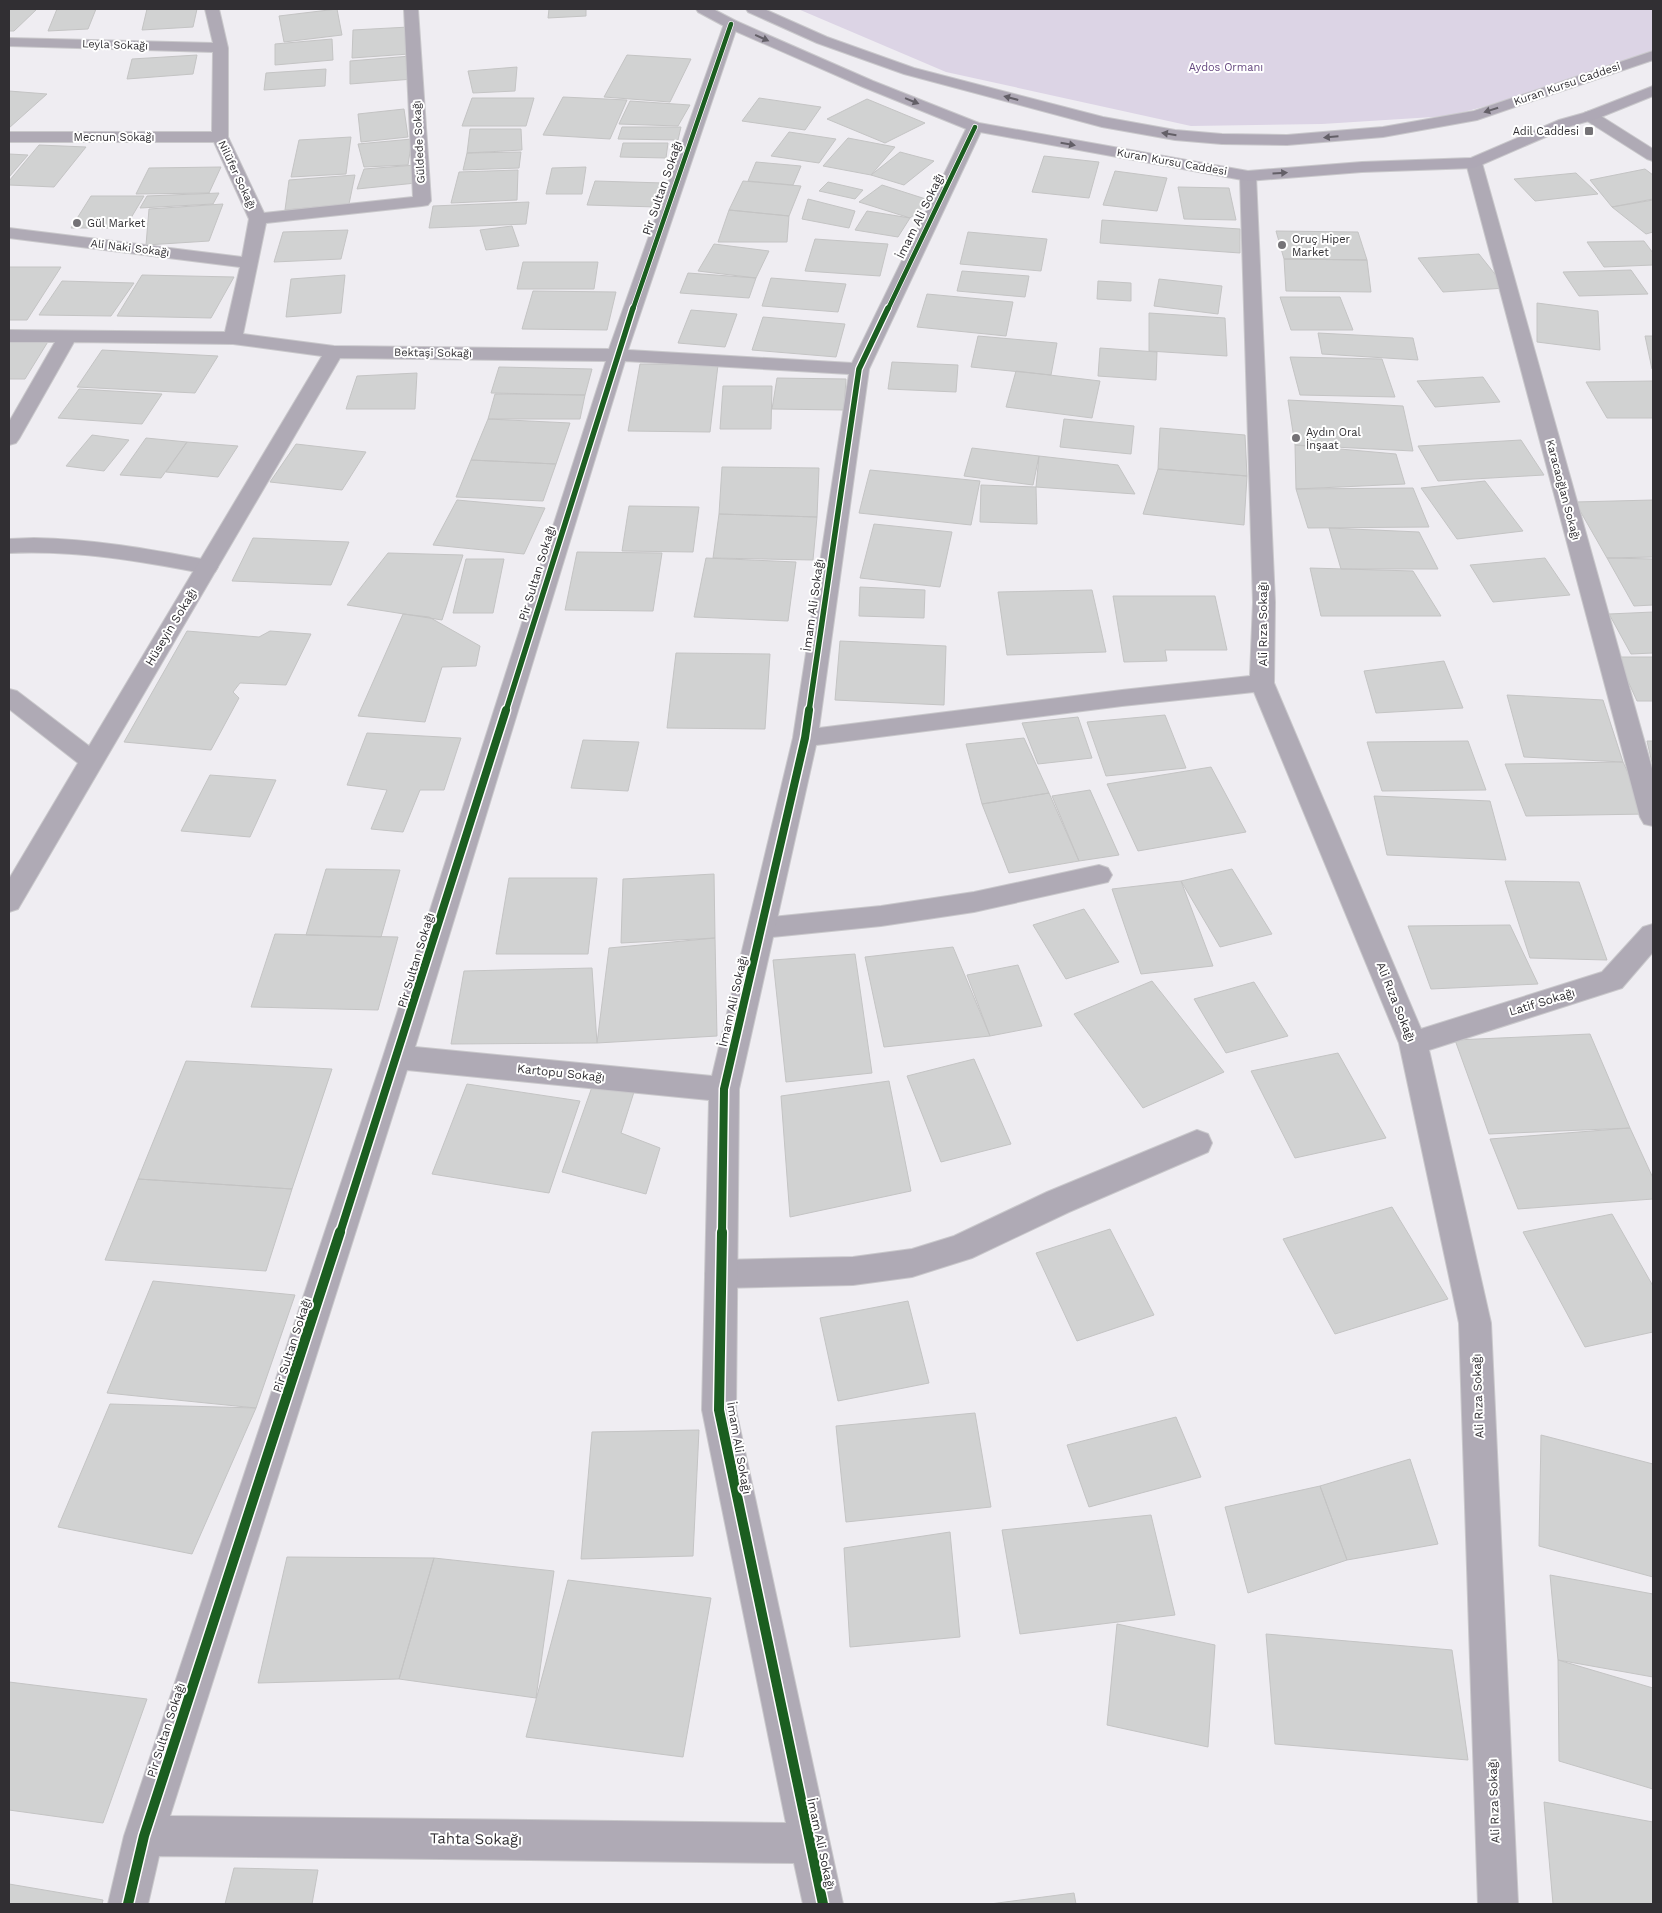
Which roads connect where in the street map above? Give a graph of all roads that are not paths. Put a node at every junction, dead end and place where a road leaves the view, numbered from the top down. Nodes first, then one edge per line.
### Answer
1 (212, 9) edge
2 (411, 9) edge
3 (703, 9) edge
4 (754, 9) edge
5 (731, 24) junction
6 (9, 42) edge
7 (221, 48) junction
8 (1653, 55) edge
9 (1653, 91) edge
10 (1590, 116) junction
11 (975, 127) junction
12 (9, 137) edge
13 (220, 137) junction
14 (1653, 156) edge
15 (1474, 163) junction
16 (1248, 176) junction
17 (258, 219) junction
18 (9, 234) edge
19 (250, 263) junction
20 (9, 336) edge
21 (67, 337) junction
22 (233, 338) junction
23 (334, 352) junction
24 (617, 355) junction
25 (859, 369) junction
26 (9, 439) edge
27 (9, 546) edge
28 (207, 567) junction
29 (1262, 683) junction
30 (9, 696) edge
31 (805, 738) junction
32 (92, 761) junction
33 (1653, 817) edge
34 (1098, 875) dead end
35 (9, 902) edge
36 (762, 928) junction
37 (1653, 934) edge
38 (1413, 1043) junction
39 (397, 1057) junction
40 (724, 1089) junction
41 (1197, 1142) dead end
42 (721, 1274) junction
43 (144, 1836) junction
44 (809, 1843) junction
45 (128, 1904) edge
46 (823, 1904) edge
47 (1498, 1904) edge

1 - 7 street, Nilüfer Sokağı
2 - 17 street, Güldede Sokağı
3 - 5 main road, Kuran Kursu Caddesi
8 -> 4 main road, Kuran Kursu Caddesi
5 -> 11 main road, Kuran Kursu Caddesi
5 - 24 street, Pir Sultan Sokağı
6 - 7 street, Leyla Sokağı
7 - 13 street, Nilüfer Sokağı
9 - 10 main road, Kuran Kursu Caddesi
10 - 14 street
10 - 15 main road, Kuran Kursu Caddesi
11 -> 16 main road, Kuran Kursu Caddesi
11 - 25 street, İmam Ali Sokağı
12 - 13 street, Mecnun Sokağı
13 - 17 street, Nilüfer Sokağı
16 -> 15 main road, Kuran Kursu Caddesi
15 - 33 street, Karacaoğlan Sokağı
16 - 29 street, Ali Rıza Sokağı
17 - 19 street, Nilüfer Sokağı
18 - 19 street, Ali Naki Sokağı
19 - 22 street, Nilüfer Sokağı
20 - 21 street, Bektaşi Sokağı
21 - 22 street, Bektaşi Sokağı
21 - 26 street
22 - 23 street, Bektaşi Sokağı
23 - 24 street, Bektaşi Sokağı
23 - 28 street, Hüseyin Sokağı
24 - 25 street, Bektaşi Sokağı
24 - 39 street, Pir Sultan Sokağı
25 - 31 street, İmam Ali Sokağı
27 - 28 street
28 - 32 street, Hüseyin Sokağı
29 - 31 street
29 - 38 street, Ali Rıza Sokağı
30 - 32 street
31 - 36 street, İmam Ali Sokağı
32 - 35 street, Hüseyin Sokağı
34 - 36 street
36 - 40 street, İmam Ali Sokağı
37 - 38 street, Latif Sokağı
38 - 47 street, Ali Rıza Sokağı
39 - 40 street, Kartopu Sokağı
39 - 43 street, Pir Sultan Sokağı
40 - 42 street, İmam Ali Sokağı
41 - 42 street
42 - 44 street, İmam Ali Sokağı
43 - 44 street, Tahta Sokağı
43 - 45 street, Pir Sultan Sokağı
44 - 46 street, İmam Ali Sokağı

